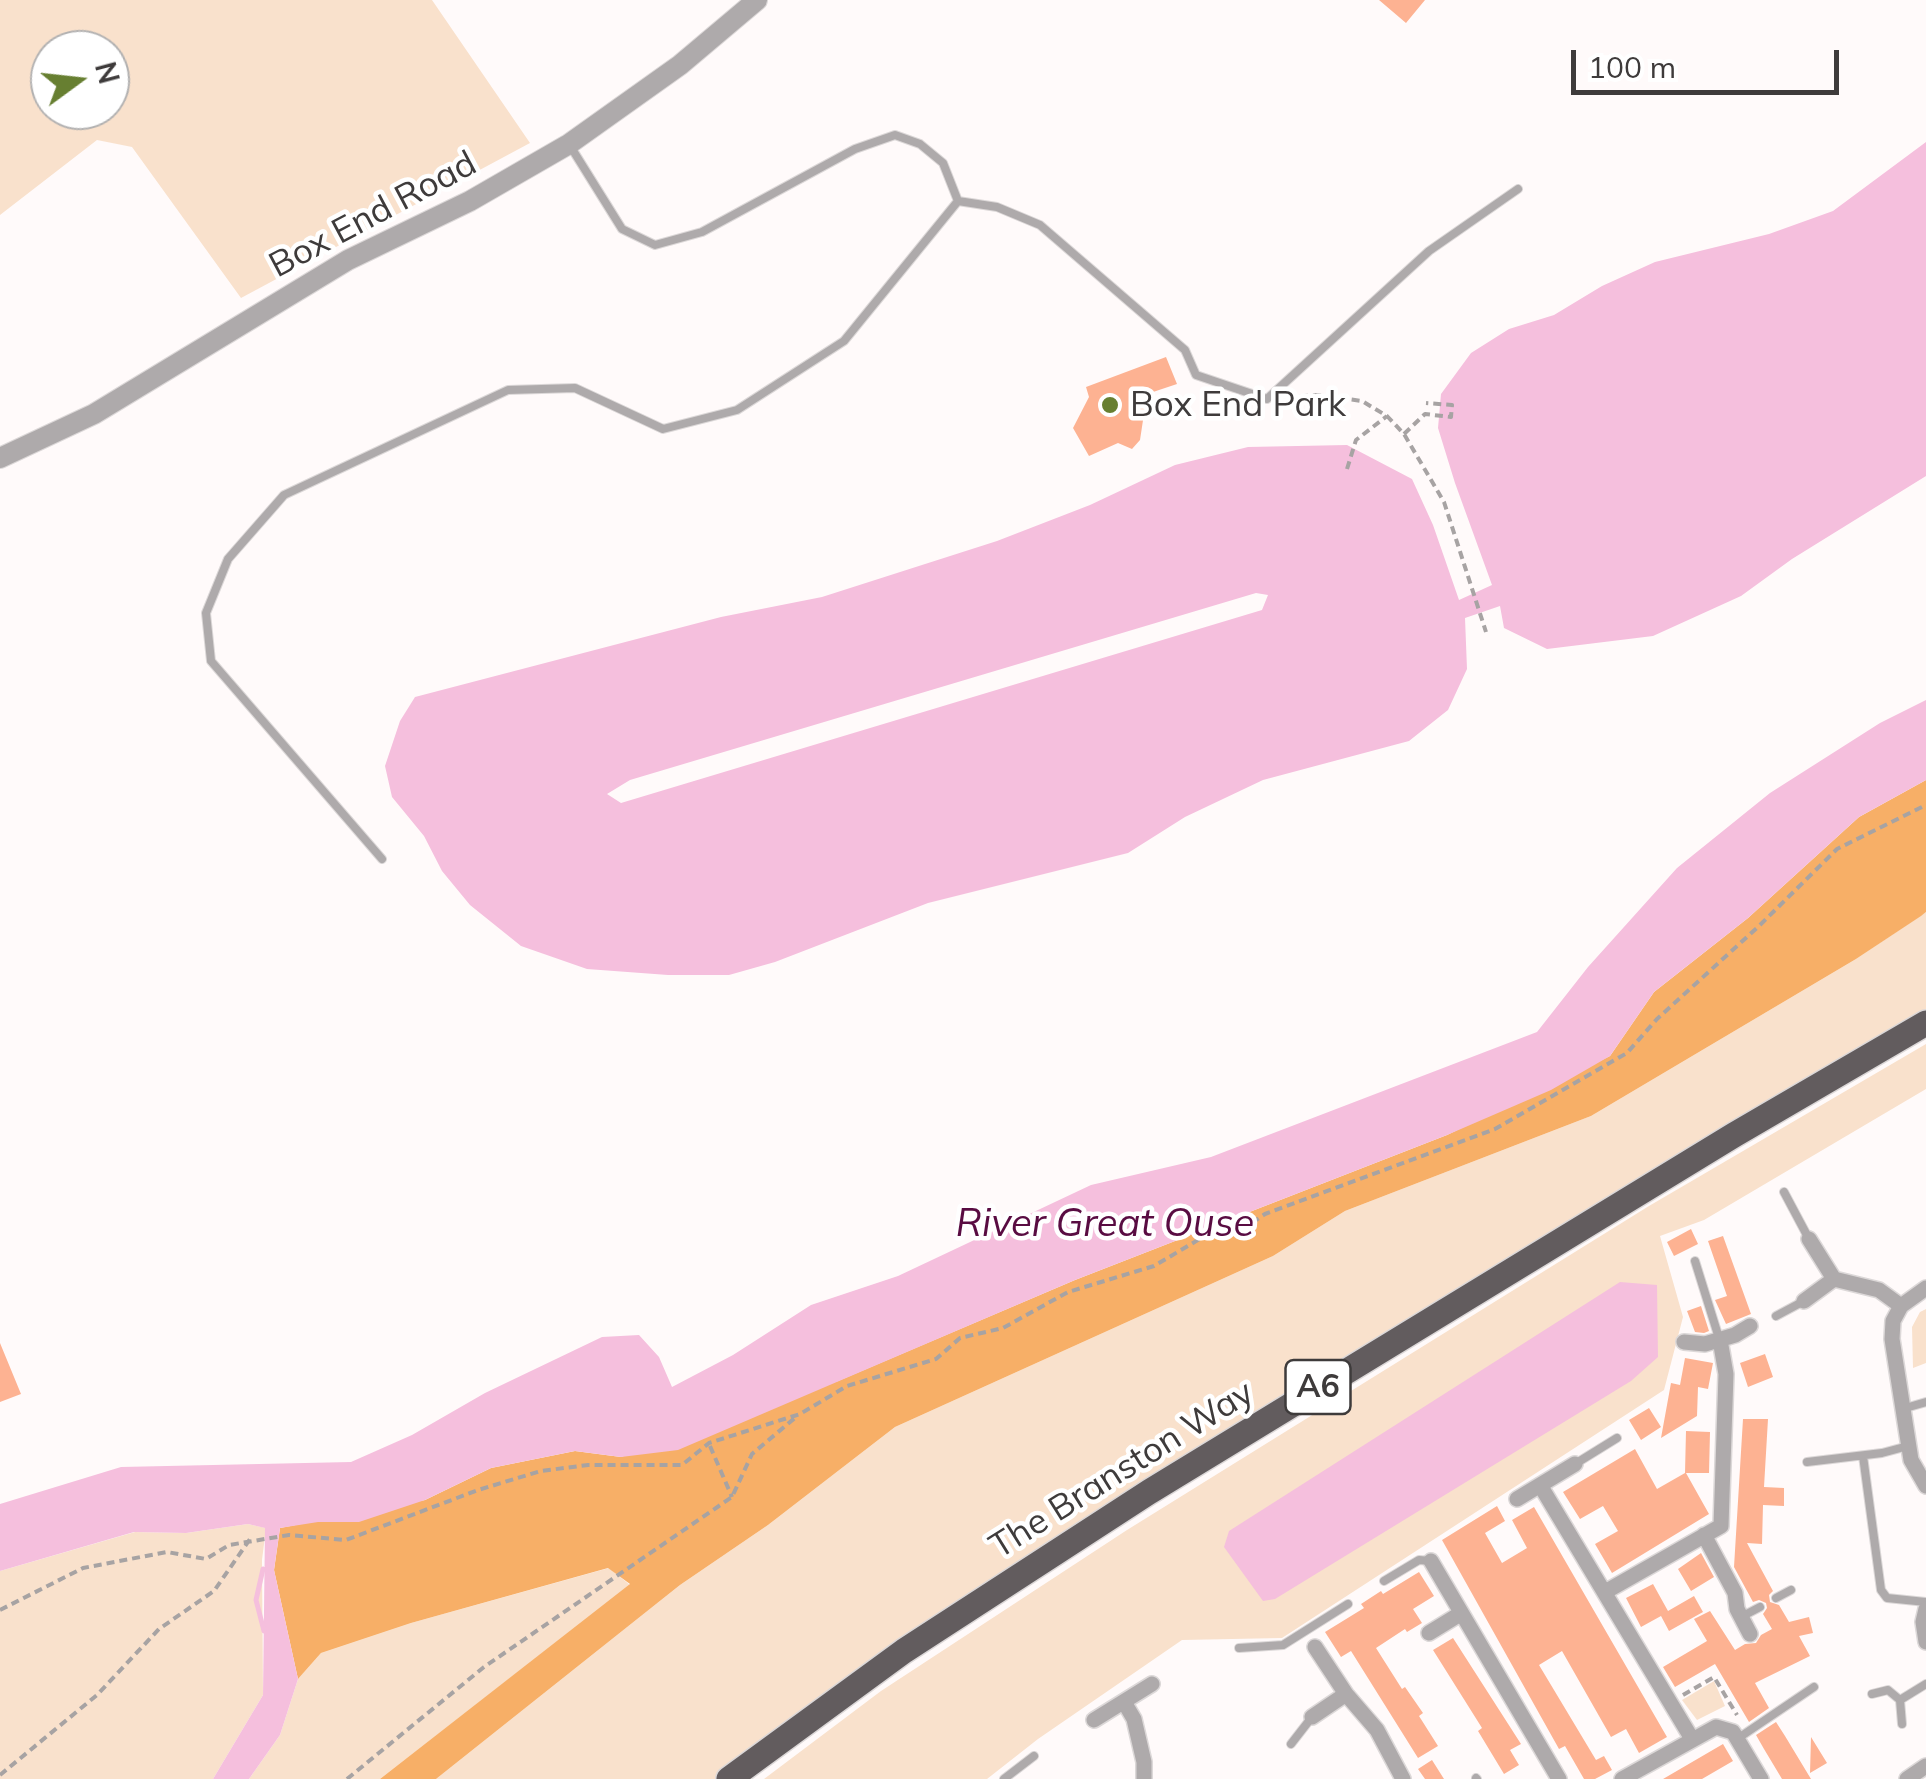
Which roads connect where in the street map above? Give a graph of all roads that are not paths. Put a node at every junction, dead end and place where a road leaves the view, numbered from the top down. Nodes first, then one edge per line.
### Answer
1 (757, 0) edge
2 (569, 144) junction
3 (1518, 189) dead end
4 (958, 201) junction
5 (0, 458) edge
6 (382, 859) dead end
7 (1926, 1023) edge
8 (1784, 1192) dead end
9 (1808, 1238) joint
10 (1696, 1262) dead end
11 (1834, 1279) junction
12 (1926, 1288) edge
13 (1804, 1300) joint
14 (1900, 1306) junction
15 (1776, 1316) dead end
16 (1750, 1326) dead end
17 (1720, 1340) junction
18 (1684, 1342) dead end
19 (1926, 1402) edge
20 (1902, 1409) junction
21 (1617, 1438) dead end
22 (1908, 1446) junction
23 (1863, 1456) junction
24 (1807, 1462) dead end
25 (1575, 1464) joint
26 (1540, 1485) junction
27 (1926, 1486) edge
28 (1517, 1499) dead end
29 (1704, 1536) junction
30 (1431, 1561) joint
31 (1384, 1581) dead end
32 (1791, 1590) dead end
33 (1604, 1592) junction
34 (1776, 1598) dead end
35 (1348, 1604) dead end
36 (1926, 1606) edge
37 (1760, 1608) dead end
38 (1460, 1614) junction
39 (1742, 1618) junction
40 (1305, 1632) junction
41 (1429, 1632) dead end
42 (1750, 1634) dead end
43 (1926, 1642) edge
44 (1315, 1646) joint
45 (1239, 1648) dead end
46 (1152, 1684) dead end
47 (1926, 1684) edge
48 (1814, 1688) dead end
49 (1346, 1694) junction
50 (1872, 1694) dead end
51 (1900, 1700) junction
52 (1124, 1702) junction
53 (1312, 1716) joint
54 (1094, 1720) dead end
55 (1902, 1724) dead end
56 (1742, 1736) junction
57 (1692, 1739) junction
58 (1291, 1744) dead end
59 (1034, 1756) dead end
60 (1926, 1766) edge
61 (729, 1779) edge
62 (1004, 1779) edge
63 (1144, 1779) edge
64 (1403, 1779) edge
65 (1559, 1779) edge
66 (1622, 1779) edge
67 (1761, 1779) edge
68 (1908, 1779) edge

1 - 2 street, Box End Road
2 - 4 lane
2 - 5 street, Box End Road
3 - 4 lane
4 - 6 lane
7 - 61 highway, The Branston Way / A6
8 - 9 lane
9 - 11 street
10 - 17 lane
11 - 13 street
11 - 14 street
12 - 14 street
13 - 15 lane
14 - 20 street
16 - 17 street
17 - 18 street
17 - 29 street
19 - 20 lane
20 - 22 street
21 - 25 lane
22 - 23 lane
22 - 27 street
23 - 24 lane
23 - 36 lane
25 - 26 street
26 - 28 street
26 - 33 street
29 - 33 street
29 - 39 street
30 - 31 lane
30 - 38 street
32 - 34 lane
33 - 57 street
35 - 40 lane
36 - 43 street
37 - 39 lane
38 - 41 street
38 - 65 street
39 - 42 street
40 - 44 lane
40 - 45 lane
44 - 49 street
46 - 52 street
47 - 51 lane
48 - 56 lane
49 - 53 street
49 - 64 street
50 - 51 lane
51 - 55 lane
52 - 54 street
52 - 63 street
53 - 58 lane
56 - 57 street
56 - 67 street
57 - 66 street
59 - 62 lane
60 - 68 street

